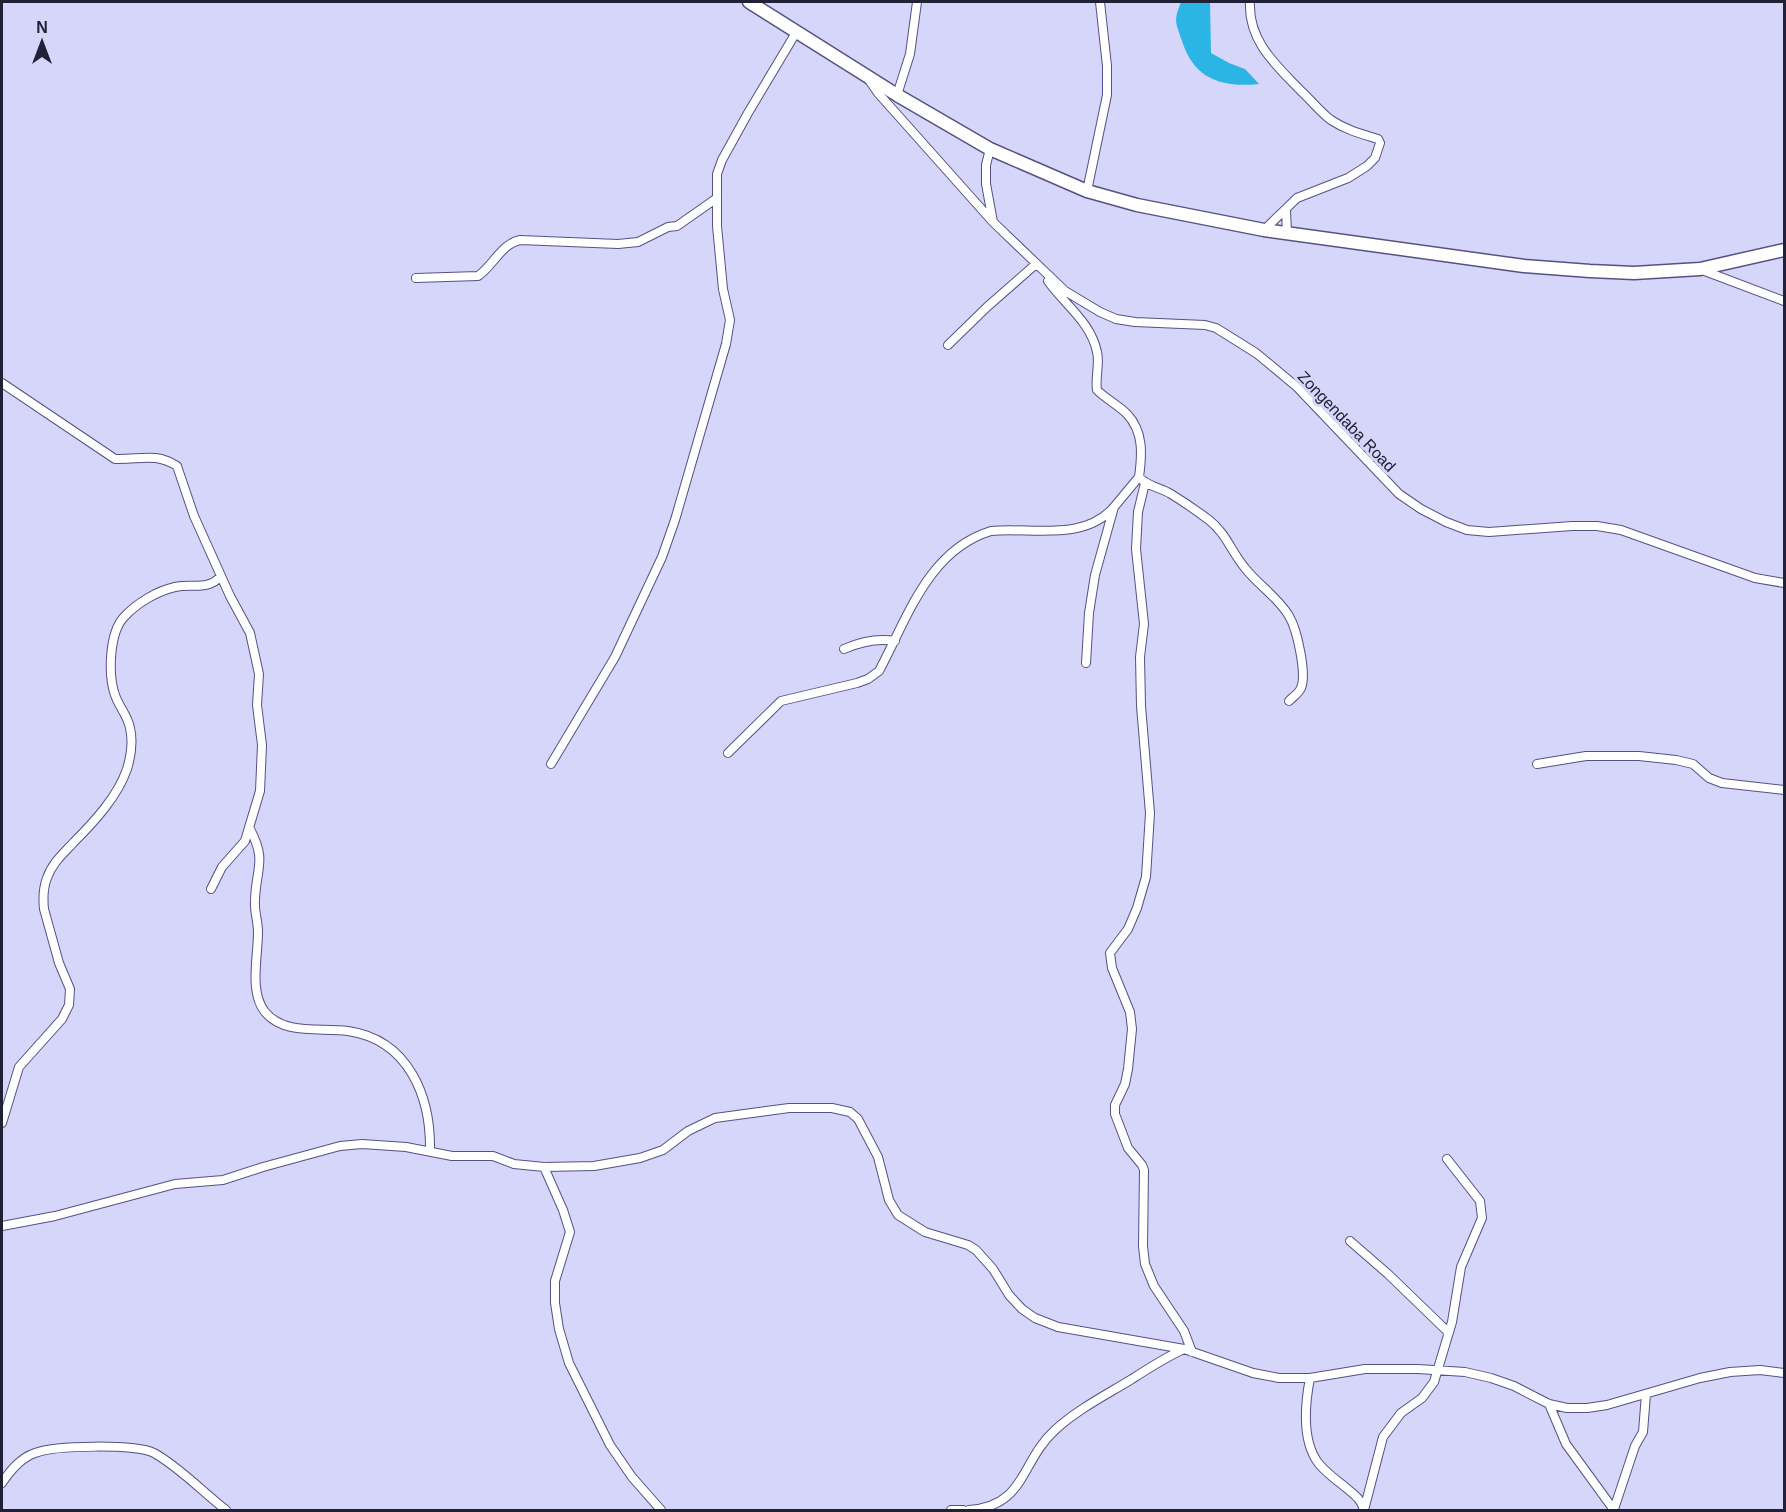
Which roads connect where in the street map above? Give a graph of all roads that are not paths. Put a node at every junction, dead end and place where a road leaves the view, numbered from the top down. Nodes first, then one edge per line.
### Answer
1 (749, 2) edge
2 (917, 2) edge
3 (1100, 2) edge
4 (1250, 2) edge
5 (797, 31) junction
6 (866, 76) junction
7 (897, 95) junction
8 (990, 149) junction
9 (1087, 192) junction
10 (717, 198) junction
11 (1286, 210) junction
12 (993, 222) junction
13 (1264, 230) junction
14 (1287, 233) junction
15 (1785, 250) edge
16 (1036, 264) junction
17 (1700, 269) junction
18 (1046, 274) junction
19 (416, 278) dead end
20 (1785, 301) edge
21 (948, 345) dead end
22 (2, 383) edge
23 (1139, 477) junction
24 (1145, 483) junction
25 (1114, 507) junction
26 (221, 576) junction
27 (1785, 583) edge
28 (895, 641) junction
29 (844, 649) dead end
30 (1086, 663) dead end
31 (1289, 701) dead end
32 (729, 753) dead end
33 (551, 764) dead end
34 (1537, 765) dead end
35 (1785, 790) edge
36 (250, 830) junction
37 (212, 889) dead end
38 (2, 1123) edge
39 (430, 1152) junction
40 (1447, 1160) dead end
41 (544, 1167) junction
42 (2, 1226) edge
43 (1350, 1242) dead end
44 (1448, 1332) junction
45 (1188, 1350) junction
46 (1437, 1371) junction
47 (1785, 1373) edge
48 (1310, 1378) junction
49 (1646, 1394) junction
50 (1550, 1404) junction
51 (2, 1484) edge
52 (226, 1510) edge
53 (661, 1510) edge
54 (951, 1510) edge
55 (963, 1510) edge
56 (969, 1510) edge
57 (1364, 1510) edge
58 (1614, 1510) edge

1 - 5 highway
2 - 7 street
3 - 9 street
4 - 11 street
5 - 6 highway
5 - 10 street
6 - 7 highway
6 - 12 street, Zongendaba Road
7 - 8 highway
8 - 9 highway
8 - 12 street
9 - 13 highway
10 - 19 street
10 - 33 street
11 - 13 street
11 - 14 street
12 - 16 street, Zongendaba Road
13 - 14 highway
14 - 17 highway
15 - 17 highway
16 - 18 street, Zongendaba Road
16 - 21 street
17 - 20 street
18 - 23 street
18 - 27 street, Zongendaba Road
22 - 26 street
23 - 24 street
23 - 25 street
24 - 31 street
24 - 45 street
25 - 28 street
25 - 30 street
26 - 36 street
26 - 38 street
28 - 29 street
28 - 32 street
34 - 35 street
36 - 37 street
36 - 39 street
39 - 41 street
39 - 42 street
40 - 44 street
41 - 45 street
41 - 53 street
43 - 44 street
44 - 46 street
45 - 48 street
45 - 56 street
46 - 48 street
46 - 50 street
46 - 57 street
47 - 49 street
48 - 57 street
49 - 50 street
49 - 58 street
50 - 58 street
51 - 52 street
54 - 55 street

